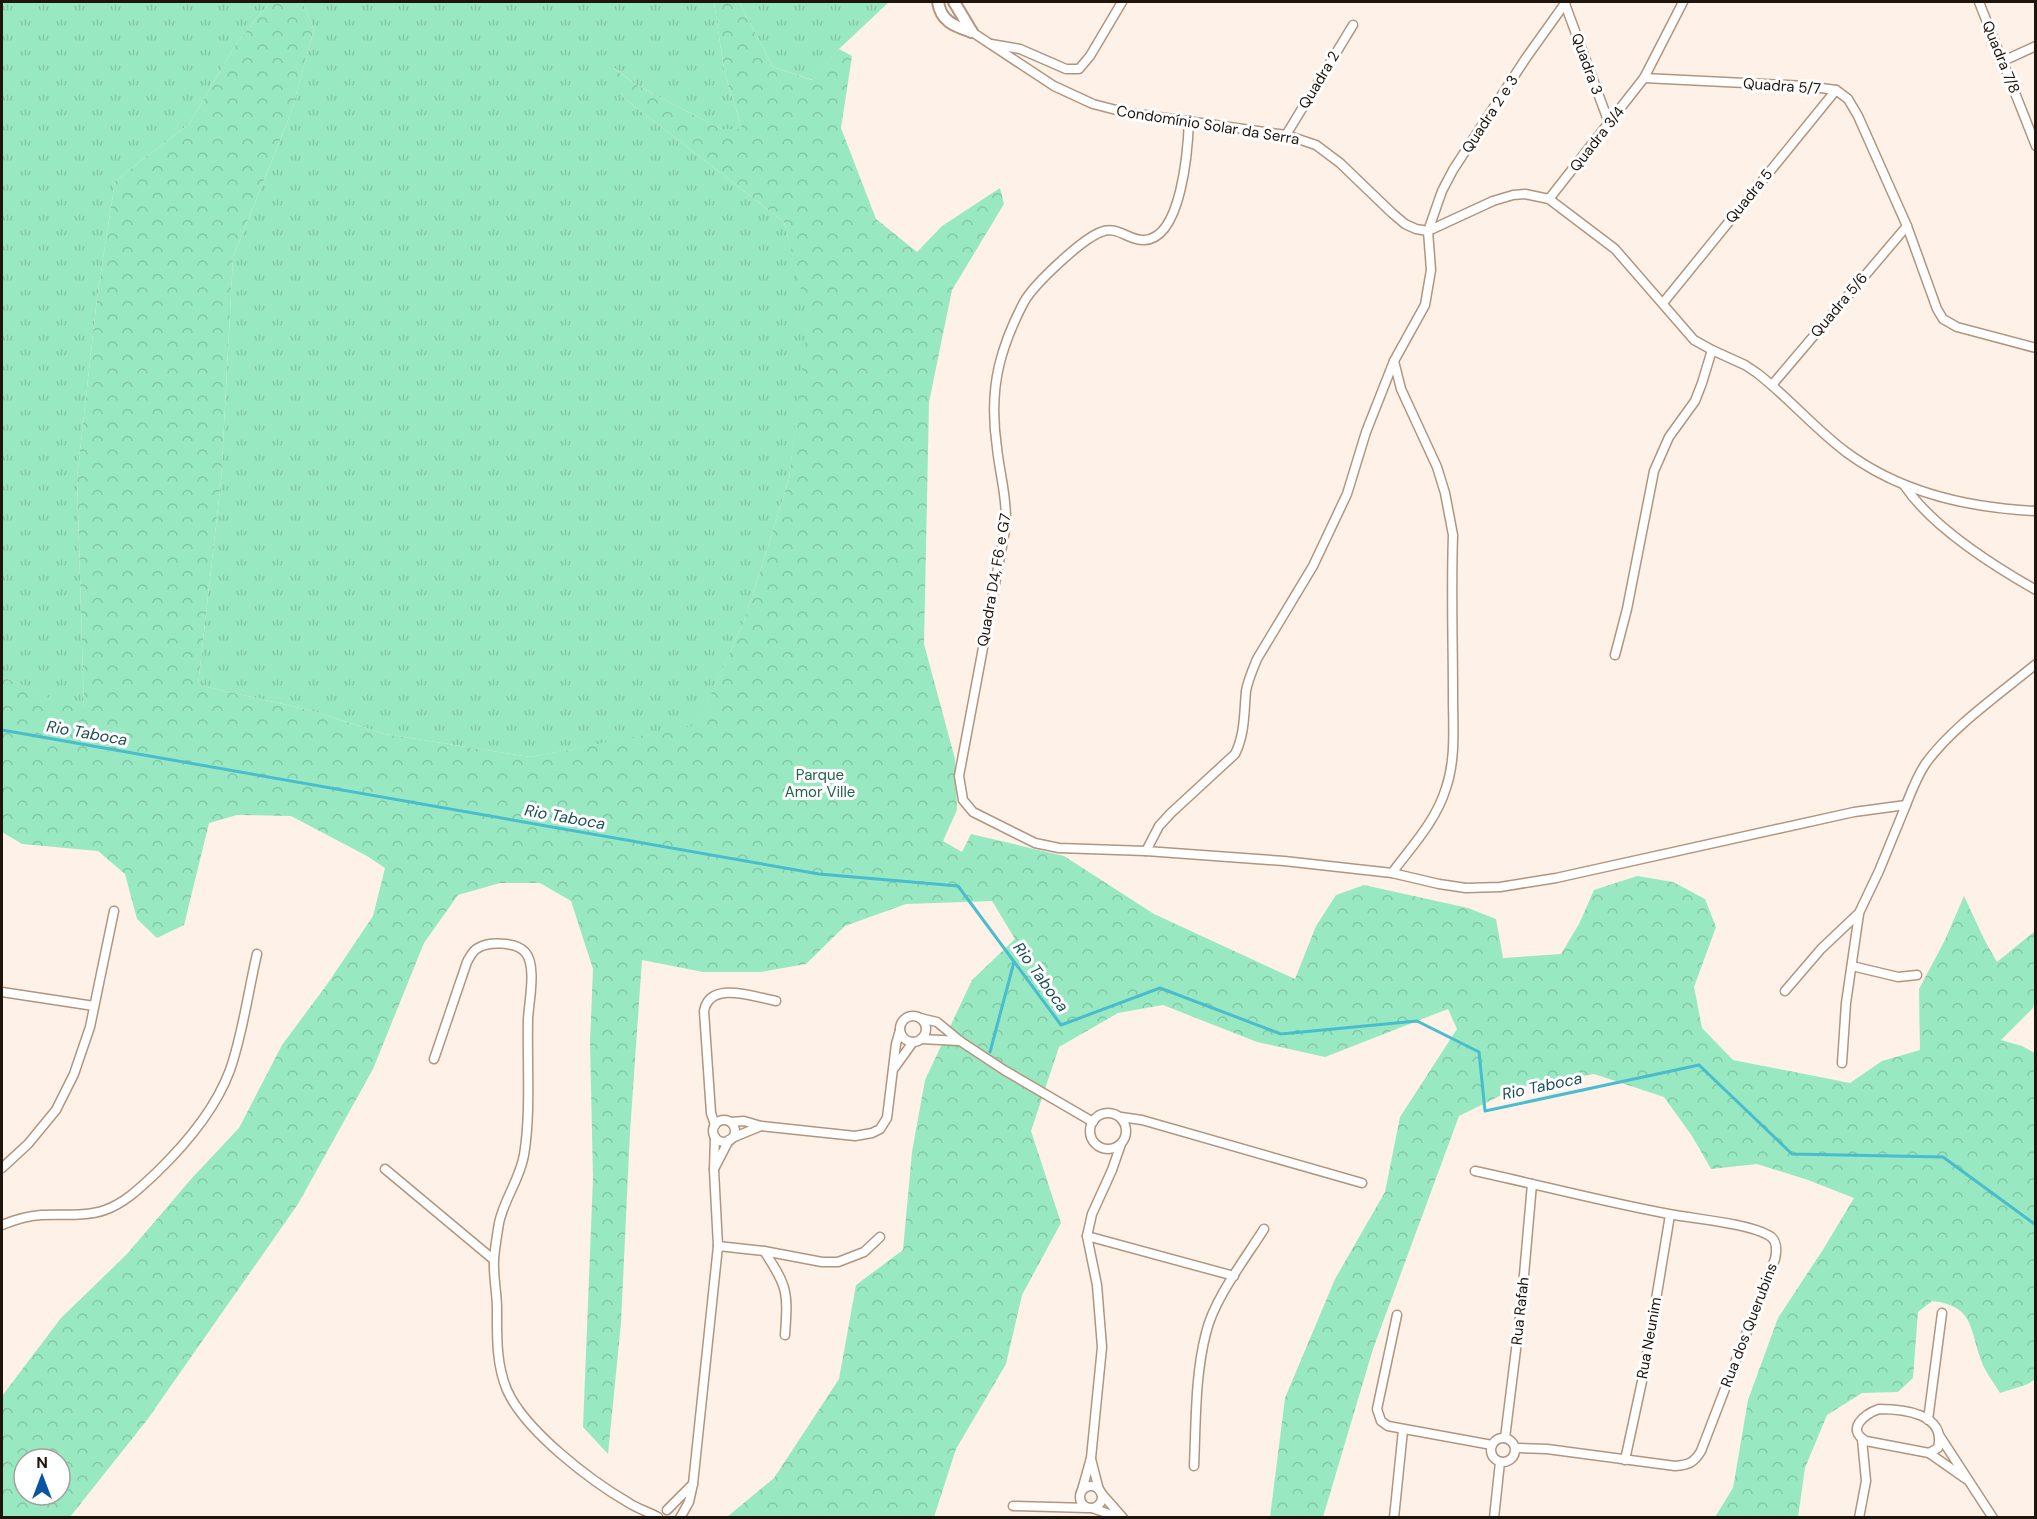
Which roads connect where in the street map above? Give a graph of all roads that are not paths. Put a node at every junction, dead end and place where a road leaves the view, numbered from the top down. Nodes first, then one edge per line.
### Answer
1 (938, 2) edge
2 (954, 2) edge
3 (1122, 2) edge
4 (1683, 2) edge
5 (1979, 2) edge
6 (1565, 3) edge
7 (1353, 25) dead end
8 (972, 32) junction
9 (987, 43) junction
10 (2036, 46) edge
11 (2003, 61) junction
12 (1644, 78) junction
13 (1836, 90) junction
14 (1190, 120) junction
15 (1609, 123) junction
16 (1286, 135) junction
17 (2036, 146) edge
18 (1548, 199) junction
19 (1907, 226) junction
20 (1428, 231) junction
21 (1663, 303) junction
22 (2036, 348) edge
23 (1712, 350) junction
24 (1394, 361) junction
25 (1772, 385) junction
26 (1904, 485) junction
27 (2036, 511) edge
28 (2036, 590) edge
29 (1615, 656) dead end
30 (2036, 664) edge
31 (1906, 805) junction
32 (1146, 851) junction
33 (1392, 873) junction
34 (114, 911) dead end
35 (1859, 913) junction
36 (258, 954) dead end
37 (1851, 966) junction
38 (1917, 975) dead end
39 (1785, 991) dead end
40 (2, 992) edge
41 (776, 1001) dead end
42 (94, 1006) junction
43 (920, 1018) junction
44 (900, 1030) junction
45 (917, 1040) junction
46 (960, 1041) junction
47 (434, 1059) dead end
48 (1842, 1063) dead end
49 (893, 1070) junction
50 (711, 1107) junction
51 (1121, 1118) junction
52 (1142, 1120) junction
53 (728, 1121) junction
54 (1093, 1122) junction
55 (715, 1125) junction
56 (761, 1126) junction
57 (1127, 1133) junction
58 (715, 1137) junction
59 (730, 1139) junction
60 (1121, 1144) junction
61 (1106, 1149) junction
62 (2, 1168) edge
63 (385, 1169) dead end
64 (714, 1170) junction
65 (1112, 1170) junction
66 (1475, 1172) dead end
67 (1362, 1183) dead end
68 (1532, 1184) junction
69 (1671, 1215) junction
70 (2, 1225) edge
71 (1264, 1229) dead end
72 (1087, 1236) junction
73 (880, 1237) dead end
74 (718, 1246) junction
75 (764, 1251) junction
76 (494, 1260) junction
77 (1233, 1276) junction
78 (1942, 1313) dead end
79 (1397, 1315) dead end
80 (785, 1335) dead end
81 (1928, 1420) junction
82 (1403, 1430) junction
83 (1939, 1434) junction
84 (1506, 1438) junction
85 (1862, 1439) junction
86 (1492, 1445) junction
87 (1516, 1448) junction
88 (1929, 1453) junction
89 (1091, 1458) junction
90 (1625, 1460) junction
91 (1500, 1462) junction
92 (1194, 1466) dead end
93 (1969, 1481) junction
94 (693, 1484) junction
95 (1081, 1491) junction
96 (1100, 1491) junction
97 (1013, 1506) dead end
98 (1060, 1507) junction
99 (1090, 1508) junction
100 (668, 1510) junction
101 (658, 1517) edge
102 (678, 1518) edge
103 (1122, 1518) edge
104 (1394, 1518) edge
105 (1494, 1518) edge
106 (1859, 1518) edge
107 (1992, 1518) edge

1 - 8 street, Condomínio Solar da Serra
2 - 8 street, Condomínio Solar da Serra
3 - 9 street
4 - 12 street, Quadra 3/4
5 - 11 street, Quadra 7/8
6 - 15 street, Quadra 3
6 - 20 street, Quadra 2 e 3
7 - 16 street, Quadra 2
8 - 9 street, Condomínio Solar da Serra
9 - 14 street, Condomínio Solar da Serra
10 - 11 street
11 - 17 street, Quadra 7/8
12 - 13 street, Quadra 5/7
12 - 15 street, Quadra 3/4
13 - 19 street, Quadra 5/7
13 - 21 street, Quadra 5
14 - 16 street, Condomínio Solar da Serra
14 - 32 street, Quadra D4, F6 e G7
15 - 18 street, Quadra 3/4
16 - 20 street, Condomínio Solar da Serra
18 - 20 street
18 - 21 street
19 - 22 street, Quadra 5/7
19 - 25 street, Quadra 5/6
20 - 24 street
21 - 23 street
23 - 25 street
23 - 29 street
24 - 32 street
24 - 33 street
25 - 26 street
26 - 27 street
26 - 28 street
30 - 31 street
31 - 33 street
31 - 35 street
32 - 33 street
34 - 42 street
35 - 37 street
35 - 39 street
36 - 70 street
37 - 38 street
37 - 48 street
40 - 42 street
41 - 50 street
42 - 62 street
43 - 44 street
43 - 45 street
43 - 46 street
44 - 45 street
44 - 49 street
45 - 46 street
45 - 49 street
46 - 54 street
47 - 76 street
49 - 56 street
50 - 53 street
50 - 55 street
51 - 52 street
51 - 54 street
51 - 57 street
52 - 57 street
52 - 67 street
53 - 55 street
53 - 56 street
53 - 59 street
54 - 61 street
55 - 58 street
56 - 59 street
57 - 60 street
58 - 59 street
58 - 64 street
59 - 64 street
60 - 61 street
60 - 65 street
61 - 65 street
63 - 76 street
64 - 74 street
65 - 72 street
66 - 68 street, Rua dos Querubins
68 - 69 street, Rua dos Querubins
68 - 84 street, Rua Rafah
69 - 90 street, Rua Neunim
69 - 90 street, Rua dos Querubins
71 - 77 street
72 - 77 street
72 - 89 street
73 - 75 street
74 - 75 street
74 - 94 street
75 - 80 street
76 - 101 street
77 - 92 street
78 - 81 street
79 - 82 street
81 - 83 street
81 - 85 street
82 - 86 street
82 - 104 street
83 - 88 street
83 - 93 street
84 - 86 street
84 - 87 street
85 - 88 street
85 - 106 street
86 - 91 street
87 - 90 street, Rua dos Querubins
87 - 91 street
88 - 93 street
89 - 95 street
89 - 96 street
91 - 105 street
93 - 107 street
94 - 100 street
94 - 102 street
95 - 96 street
95 - 98 street
95 - 99 street
96 - 99 street
96 - 103 street
97 - 98 street
98 - 99 street
99 - 103 street
100 - 101 street
100 - 102 street

